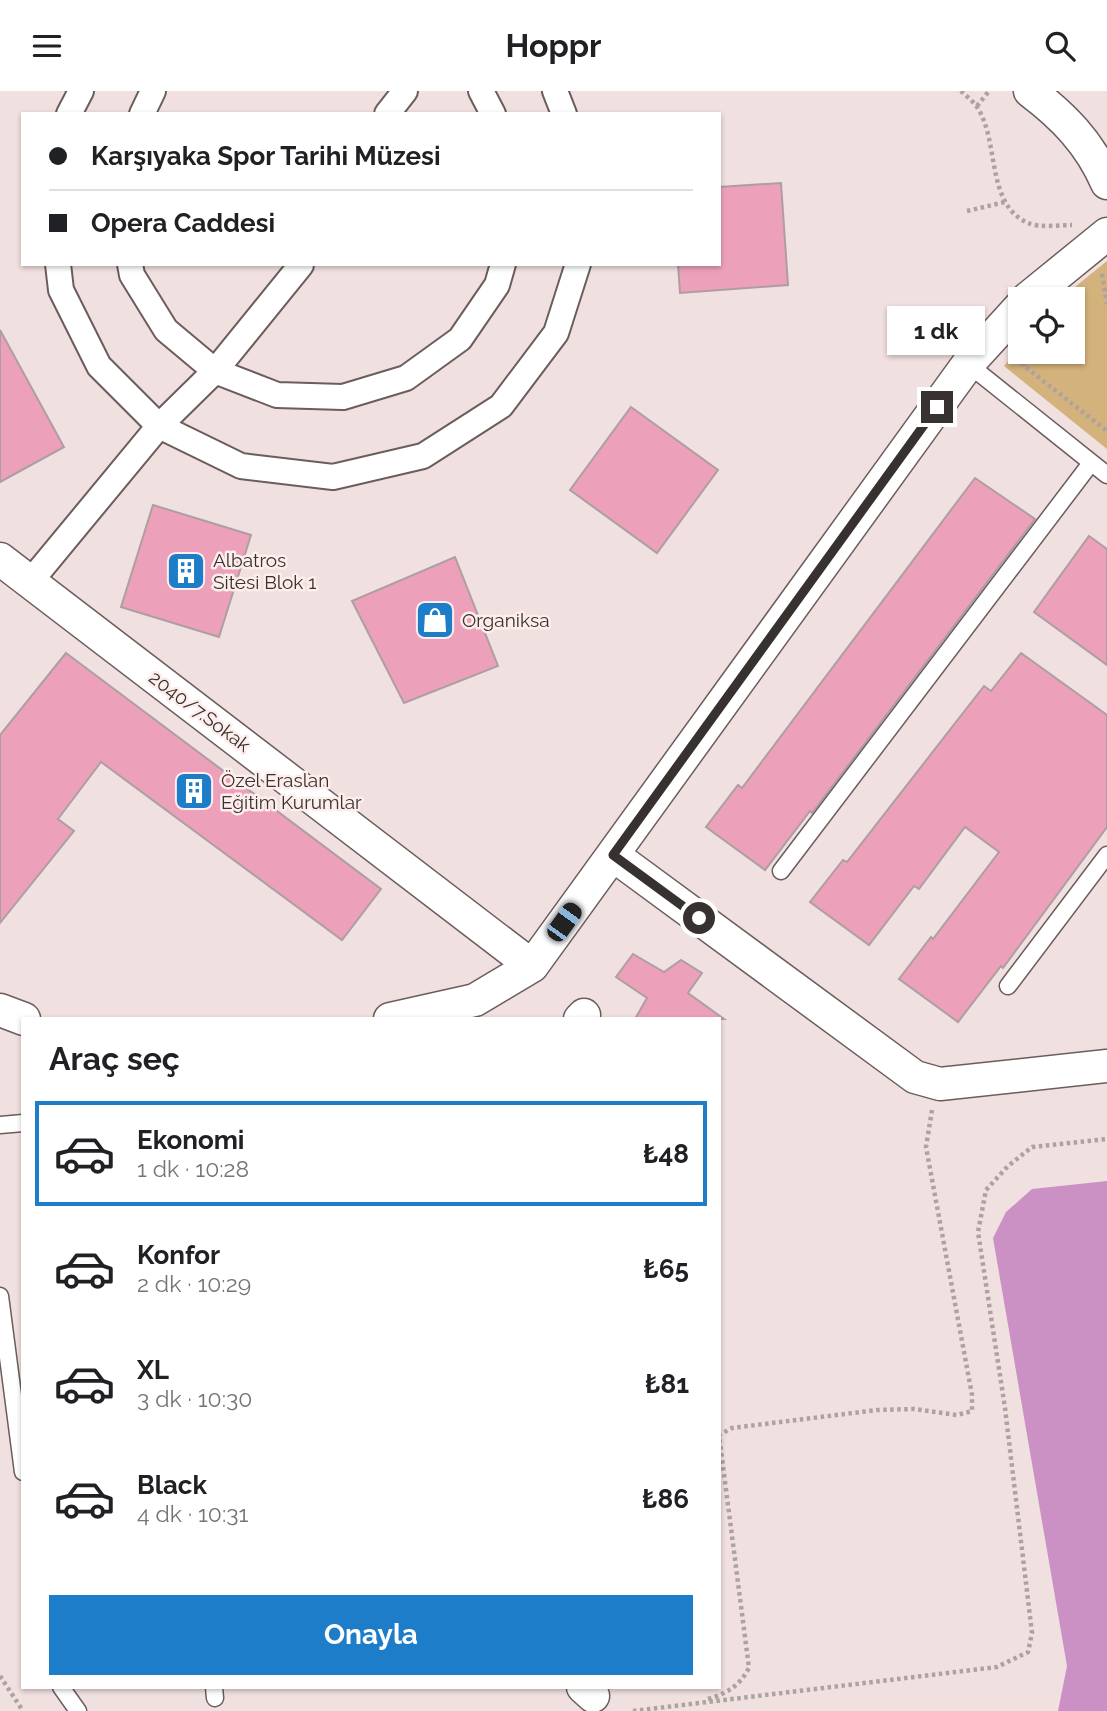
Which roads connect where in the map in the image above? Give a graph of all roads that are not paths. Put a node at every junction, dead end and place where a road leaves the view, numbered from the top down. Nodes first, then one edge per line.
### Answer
1 (81, 91) edge
2 (153, 91) edge
3 (405, 91) edge
4 (481, 91) edge
5 (555, 91) edge
6 (1030, 91) edge
7 (70, 112) edge
8 (143, 112) edge
9 (389, 112) edge
10 (491, 112) edge
11 (563, 112) edge
12 (1107, 183) edge
13 (1095, 230) edge
14 (58, 266) edge
15 (130, 266) edge
16 (300, 266) edge
17 (502, 266) edge
18 (577, 266) edge
19 (1039, 287) edge
20 (1008, 320) edge
21 (968, 364) junction
22 (215, 371) junction
23 (159, 426) junction
24 (1091, 463) junction
25 (1107, 475) edge
26 (0, 559) edge
27 (30, 582) junction
28 (613, 855) junction
29 (1107, 855) edge
30 (781, 871) dead end
31 (532, 966) junction
32 (1008, 986) dead end
33 (0, 1010) edge
34 (425, 1015) edge
35 (408, 1017) edge
36 (21, 1018) edge
37 (1107, 1066) edge
38 (21, 1123) edge
39 (0, 1125) edge
40 (0, 1296) edge
41 (21, 1457) edge
42 (62, 1689) edge
43 (78, 1711) edge

1 - 7 street
2 - 8 street
3 - 9 street
4 - 10 street
5 - 11 street
6 - 12 street
13 - 19 street
14 - 23 street
15 - 22 street
16 - 22 street
17 - 22 street
18 - 23 street
20 - 21 street
21 - 24 lane
21 - 28 street
22 - 23 street
23 - 27 street
24 - 25 lane
24 - 30 lane
26 - 27 street, 2040/7.Sokak
27 - 31 street, 2040/7.Sokak
28 - 31 street
28 - 37 street
29 - 32 lane
31 - 34 street
33 - 36 street
34 - 35 street
38 - 39 lane
40 - 41 lane
42 - 43 lane

